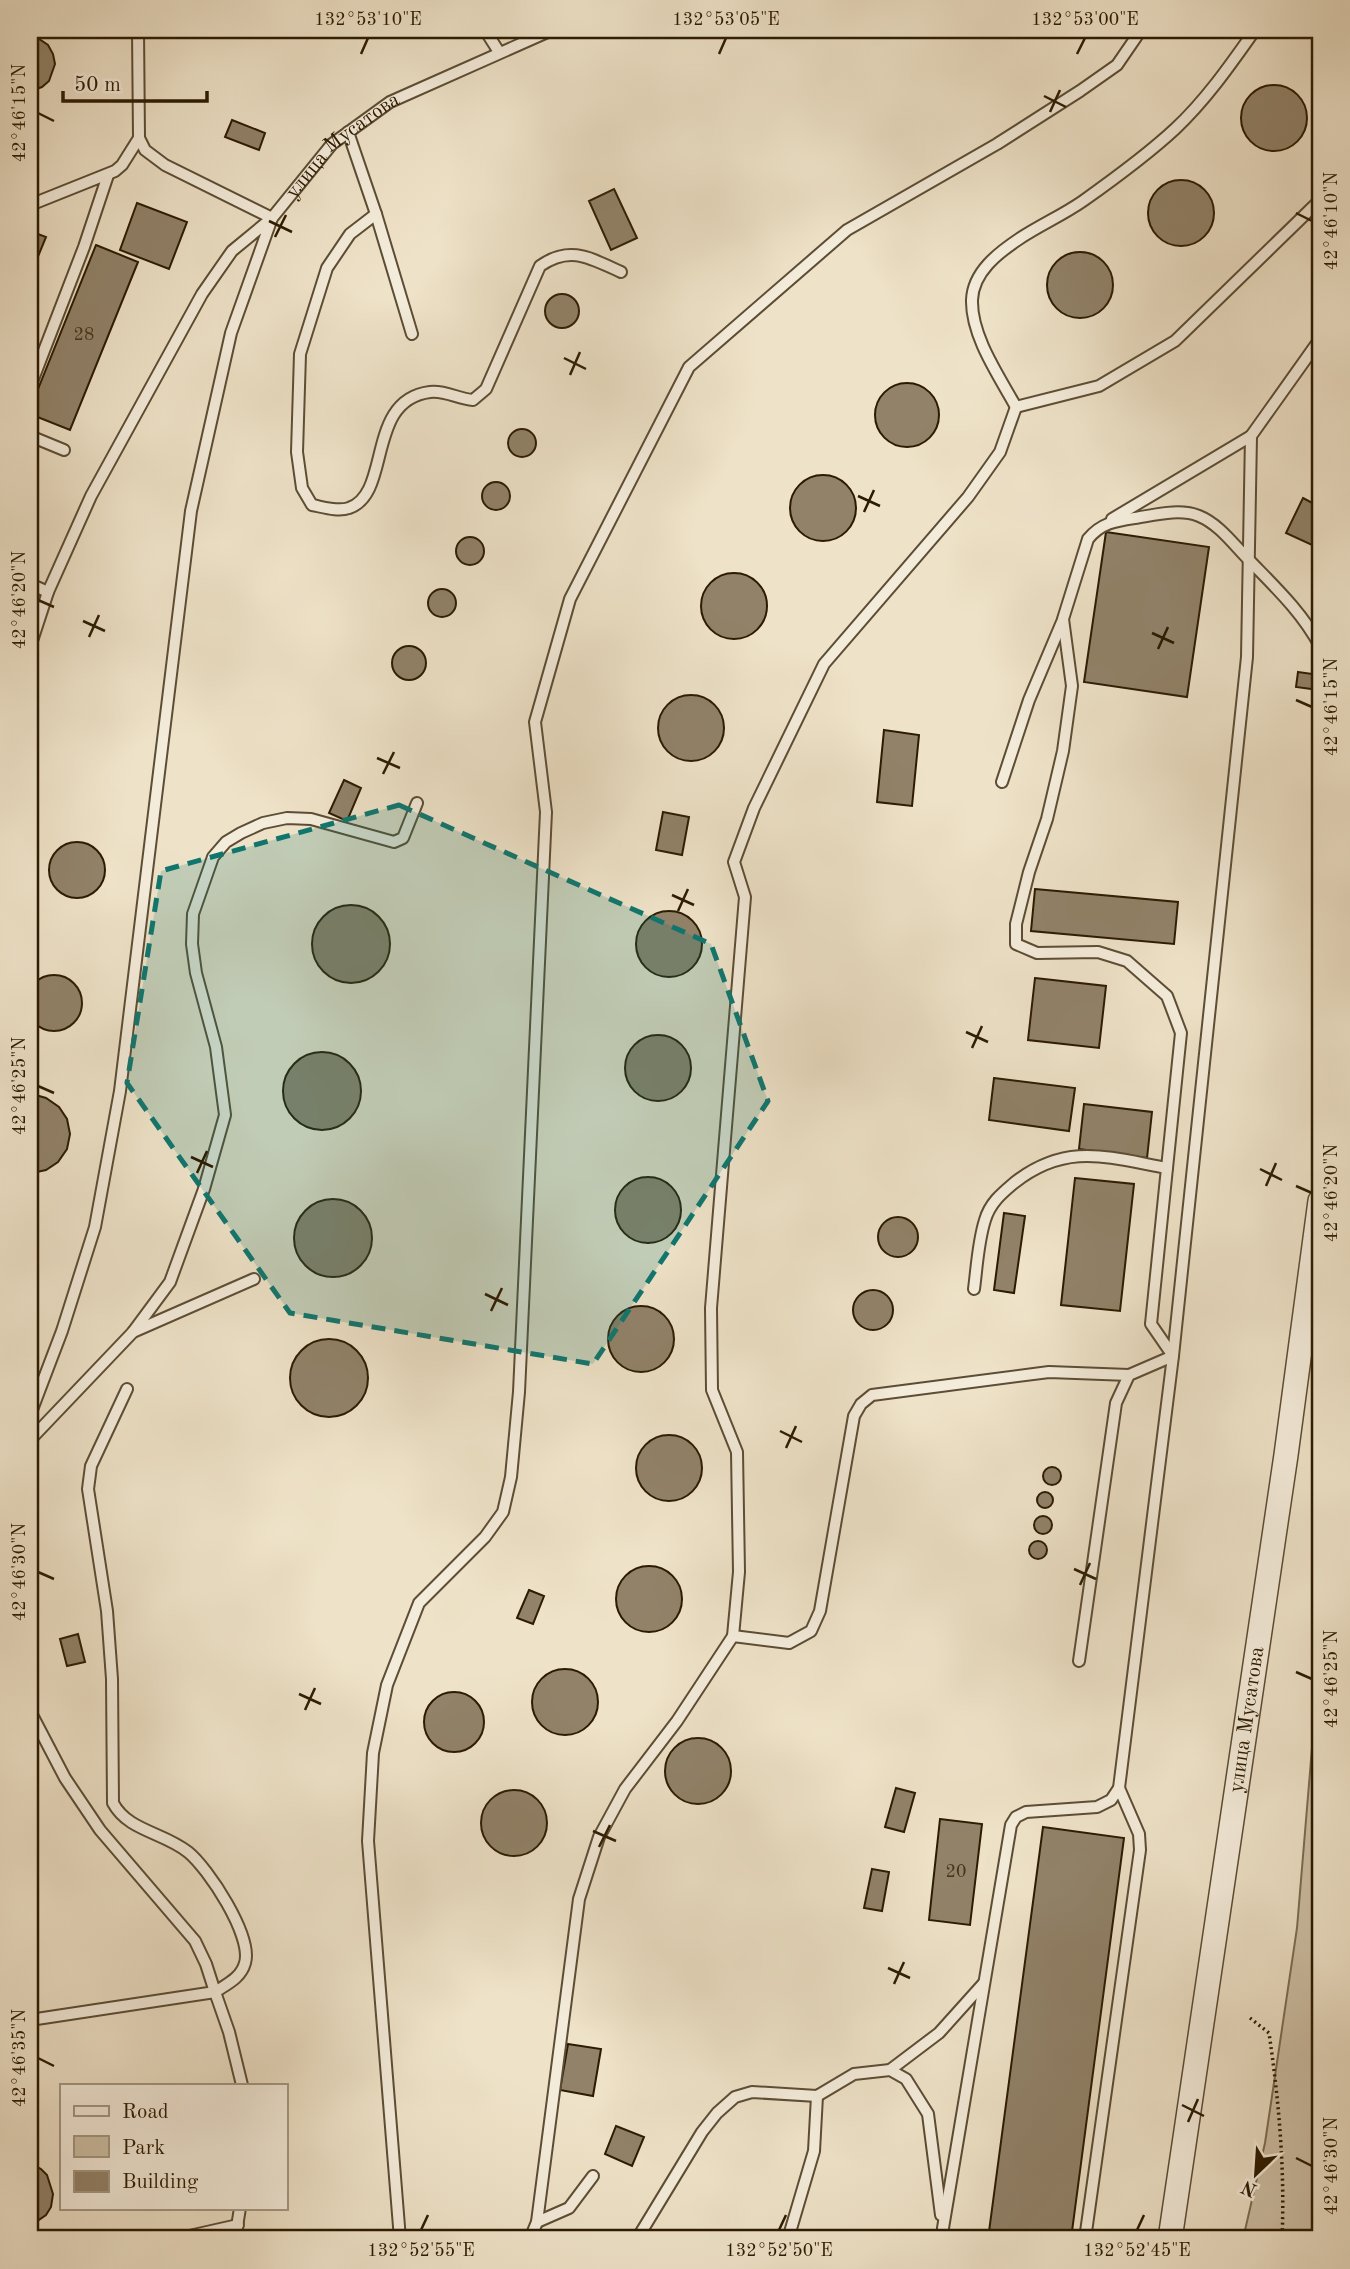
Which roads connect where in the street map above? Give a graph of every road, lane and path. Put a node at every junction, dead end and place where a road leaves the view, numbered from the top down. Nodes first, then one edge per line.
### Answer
1 (138, 30) edge
2 (485, 30) edge
3 (552, 30) edge
4 (1141, 30) edge
5 (1255, 30) edge
6 (499, 52) junction
7 (348, 132) junction
8 (139, 138) junction
9 (108, 175) junction
10 (1320, 200) edge
11 (30, 205) edge
12 (376, 214) junction
13 (272, 218) junction
14 (621, 272) dead end
15 (412, 334) dead end
16 (1320, 338) edge
17 (30, 387) edge
18 (1016, 407) junction
19 (30, 436) edge
20 (1251, 436) junction
21 (64, 450) dead end
22 (1106, 523) junction
23 (1249, 561) junction
24 (30, 584) edge
25 (48, 592) junction
26 (1063, 619) junction
27 (1320, 620) edge
28 (1312, 630) junction
29 (1320, 646) edge
30 (30, 647) edge
31 (1002, 782) dead end
32 (417, 803) dead end
33 (1167, 1168) junction
34 (1320, 1201) edge
35 (254, 1279) dead end
36 (974, 1289) dead end
37 (133, 1332) junction
38 (1173, 1356) junction
39 (1129, 1375) junction
40 (127, 1389) dead end
41 (30, 1415) edge
42 (30, 1440) edge
43 (733, 1636) junction
44 (1079, 1661) dead end
45 (30, 1711) edge
46 (1119, 1788) junction
47 (983, 1984) junction
48 (215, 1992) junction
49 (1250, 2018) dead end
50 (30, 2020) edge
51 (890, 2070) junction
52 (242, 2084) edge
53 (817, 2096) junction
54 (593, 2176) dead end
55 (240, 2210) edge
56 (537, 2221) junction
57 (238, 2225) junction
58 (943, 2234) edge
59 (176, 2239) edge
60 (235, 2239) edge
61 (400, 2239) edge
62 (530, 2239) edge
63 (637, 2239) edge
64 (788, 2239) edge
65 (1085, 2239) edge
66 (1170, 2239) edge
67 (1282, 2239) edge

1 - 8 lane
2 - 6 lane
3 - 6 lane, улица Мусатова
4 - 61 lane
5 - 18 lane
6 - 7 lane, улица Мусатова
7 - 12 lane
7 - 13 lane, улица Мусатова
8 - 9 lane
8 - 13 lane, улица Мусатова
9 - 11 lane
9 - 17 lane
10 - 18 lane
12 - 14 lane
12 - 15 lane
13 - 25 lane
13 - 41 lane
16 - 20 lane
18 - 43 lane
19 - 21 lane
20 - 22 lane
20 - 23 lane
22 - 23 lane
22 - 26 lane
23 - 28 lane
23 - 38 lane
24 - 25 lane
25 - 30 lane
26 - 31 lane
26 - 33 lane
27 - 28 lane
28 - 29 lane
32 - 37 lane
33 - 36 lane
33 - 38 lane
34 - 66 street, улица Мусатова
35 - 37 lane
37 - 42 lane
38 - 39 lane
38 - 46 lane
39 - 43 lane
39 - 44 lane
40 - 48 lane
43 - 56 lane
45 - 48 lane
46 - 47 lane
46 - 65 lane
47 - 51 lane
47 - 58 lane
48 - 50 lane
48 - 52 lane
49 - 67 path
51 - 53 lane
51 - 58 lane
53 - 63 lane
53 - 64 lane
54 - 56 lane
55 - 57 lane
56 - 62 lane
57 - 59 lane
57 - 60 lane

